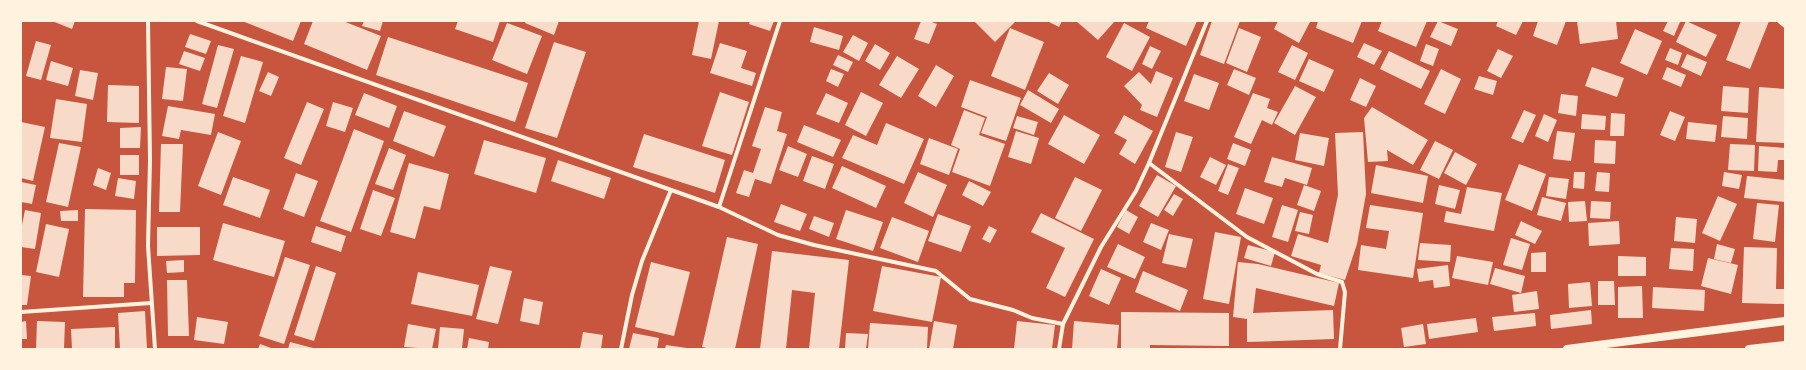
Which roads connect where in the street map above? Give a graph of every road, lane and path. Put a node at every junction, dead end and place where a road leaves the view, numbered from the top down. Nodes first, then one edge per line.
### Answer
1 (148, 21) edge
2 (197, 21) edge
3 (780, 21) edge
4 (1207, 21) edge
5 (1779, 21) edge
6 (1785, 26) edge
7 (1149, 163) junction
8 (671, 190) junction
9 (719, 207) junction
10 (151, 303) junction
11 (21, 312) edge
12 (1785, 321) edge
13 (1063, 324) junction
14 (1785, 345) edge
15 (155, 349) edge
16 (621, 349) edge
17 (1059, 349) edge
18 (1340, 349) edge
19 (1567, 349) edge
20 (1749, 349) edge

1 - 10 street
2 - 8 street
3 - 9 street
4 - 7 street
5 - 6 street
7 - 13 street
7 - 18 street
8 - 9 street
8 - 16 street
9 - 13 street
10 - 11 street
10 - 15 street
12 - 19 main road
13 - 17 street
14 - 20 main road

